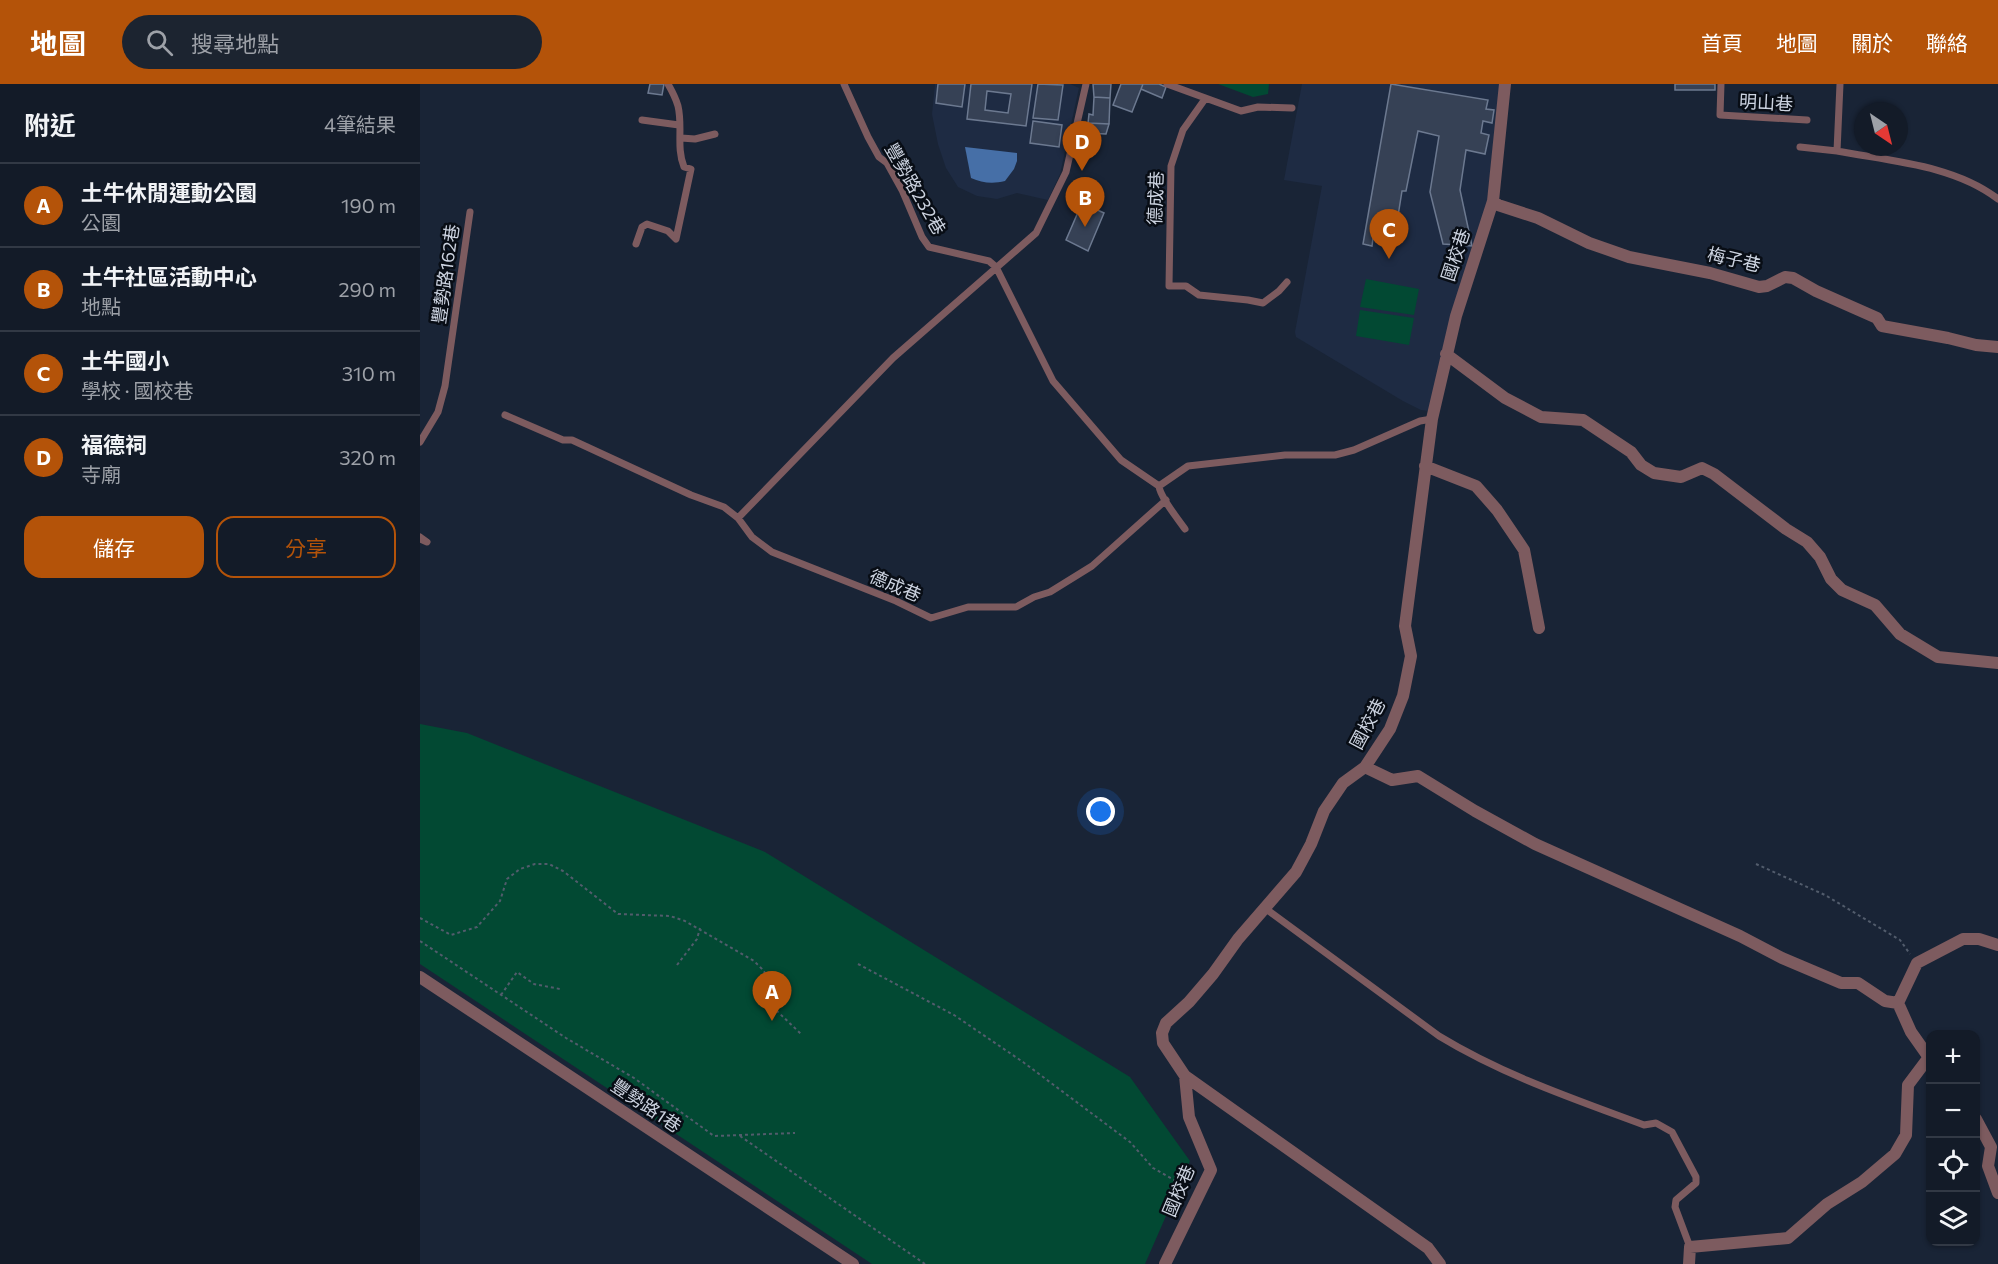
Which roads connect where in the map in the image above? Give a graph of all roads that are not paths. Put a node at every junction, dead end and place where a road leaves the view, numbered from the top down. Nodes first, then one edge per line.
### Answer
1 (669, 84) edge
2 (844, 84) edge
3 (1086, 84) edge
4 (1167, 84) edge
5 (1505, 84) edge
6 (1722, 84) edge
7 (1840, 84) edge
8 (1205, 99) junction
9 (1292, 108) dead end
10 (642, 120) dead end
11 (1806, 120) dead end
12 (679, 125) junction
13 (715, 134) dead end
14 (681, 138) junction
15 (1800, 147) dead end
16 (1837, 151) junction
17 (1998, 199) edge
18 (1493, 201) junction
19 (470, 212) dead end
20 (636, 244) dead end
21 (996, 267) junction
22 (1287, 282) dead end
23 (1998, 347) edge
24 (1446, 354) junction
25 (505, 415) dead end
26 (1432, 419) junction
27 (420, 442) edge
28 (1425, 466) junction
29 (1159, 486) junction
30 (1167, 500) junction
31 (738, 518) junction
32 (1185, 529) dead end
33 (1539, 628) dead end
34 (1998, 663) edge
35 (1365, 767) junction
36 (1266, 909) junction
37 (1998, 945) edge
38 (420, 977) edge
39 (1898, 1003) junction
40 (1926, 1053) edge
41 (1926, 1063) edge
42 (1185, 1076) junction
43 (1980, 1126) edge
44 (1998, 1193) edge
45 (1690, 1247) junction
46 (853, 1264) edge
47 (1165, 1264) edge
48 (1440, 1264) edge
49 (1689, 1264) edge

1 - 12 lane
2 - 21 lane, 豐勢路232巷
3 - 21 lane
4 - 8 lane
5 - 18 street, 國校巷
6 - 11 lane, 明山巷
7 - 16 lane
8 - 9 lane
8 - 22 lane, 德成巷
10 - 12 lane
12 - 14 lane
13 - 14 lane
14 - 20 lane
15 - 16 lane
16 - 17 lane
18 - 23 street, 梅子巷
18 - 24 street, 國校巷
19 - 27 lane, 豐勢路162巷
21 - 29 lane
21 - 31 lane
24 - 26 street, 國校巷
24 - 34 street
25 - 31 lane, 德成巷
26 - 28 street, 國校巷
26 - 29 lane
28 - 33 street
28 - 35 street, 國校巷
29 - 30 lane
30 - 31 lane, 德成巷
30 - 32 lane
35 - 36 street, 國校巷
35 - 39 street
36 - 42 street, 國校巷
36 - 45 lane
37 - 39 street
38 - 46 street, 豐勢路1巷
39 - 40 street
41 - 45 street
42 - 47 street, 國校巷
42 - 48 street
43 - 44 street
45 - 49 street

